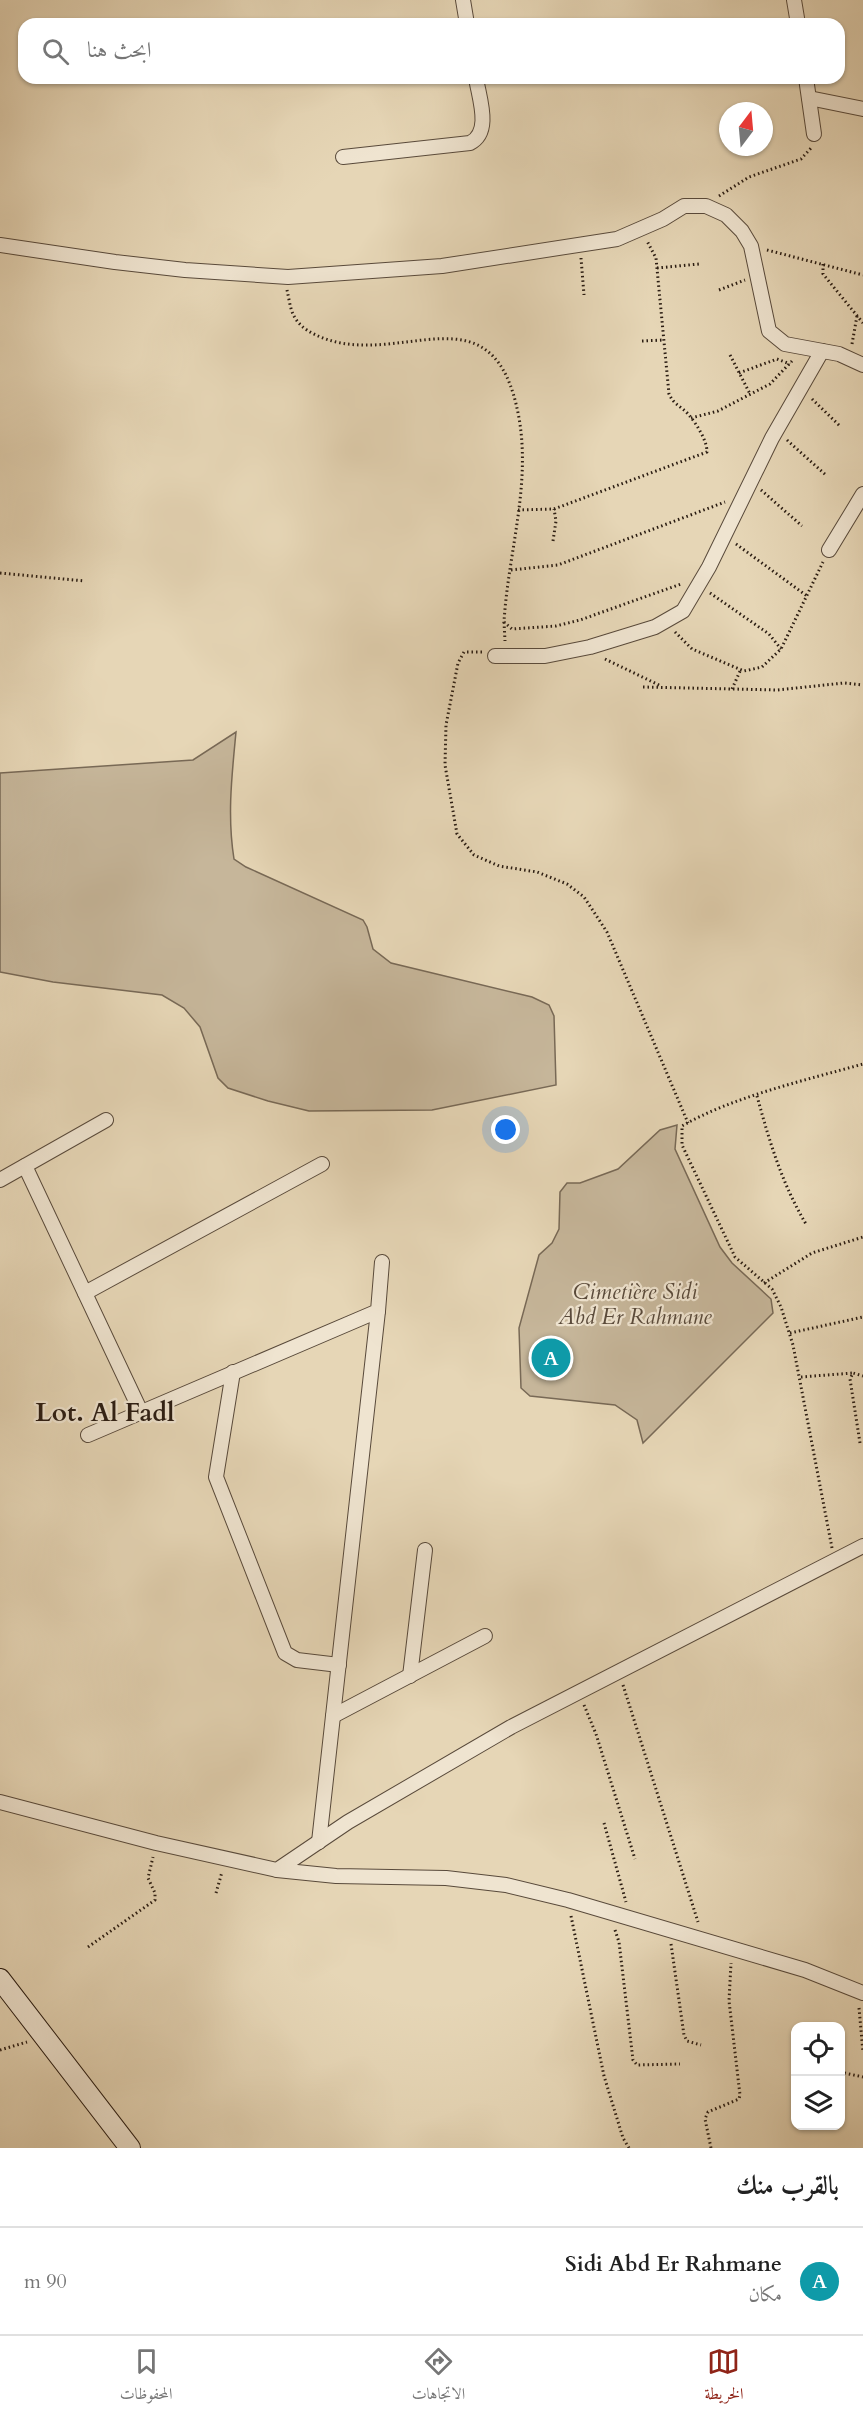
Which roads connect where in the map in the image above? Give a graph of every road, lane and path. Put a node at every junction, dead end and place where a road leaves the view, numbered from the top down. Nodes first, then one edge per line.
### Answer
1 (464, 0) edge
2 (794, 0) edge
3 (466, 18) edge
4 (797, 18) edge
5 (477, 84) edge
6 (807, 84) edge
7 (808, 98) junction
8 (863, 109) edge
9 (814, 134) joint
10 (343, 157) dead end
11 (706, 206) junction
12 (640, 230) junction
13 (580, 244) junction
14 (0, 245) edge
15 (751, 246) junction
16 (699, 264) dead end
17 (823, 264) junction
18 (657, 268) junction
19 (758, 275) junction
20 (863, 275) edge
21 (282, 276) junction
22 (719, 290) dead end
23 (584, 295) dead end
24 (857, 316) junction
25 (863, 323) edge
26 (664, 340) junction
27 (642, 341) dead end
28 (804, 349) junction
29 (822, 351) junction
30 (730, 355) dead end
31 (850, 358) junction
32 (790, 364) junction
33 (863, 365) edge
34 (739, 373) junction
35 (802, 389) junction
36 (750, 394) junction
37 (691, 418) junction
38 (841, 427) dead end
39 (776, 431) junction
40 (827, 476) dead end
41 (748, 487) junction
42 (863, 494) edge
43 (554, 509) junction
44 (518, 510) junction
45 (802, 526) dead end
46 (724, 536) junction
47 (553, 541) dead end
48 (829, 550) joint
49 (511, 570) junction
50 (0, 573) edge
51 (86, 580) dead end
52 (701, 581) junction
53 (807, 596) junction
54 (664, 622) junction
55 (590, 647) junction
56 (782, 649) junction
57 (495, 656) joint
58 (741, 669) junction
59 (863, 685) edge
60 (643, 687) dead end
61 (664, 688) junction
62 (732, 689) junction
63 (863, 1064) edge
64 (757, 1096) junction
65 (106, 1120) dead end
66 (688, 1123) junction
67 (322, 1164) dead end
68 (25, 1166) junction
69 (0, 1180) edge
70 (806, 1224) dead end
71 (863, 1237) edge
72 (382, 1262) dead end
73 (764, 1283) junction
74 (85, 1293) junction
75 (378, 1311) junction
76 (863, 1317) edge
77 (790, 1333) junction
78 (233, 1372) junction
79 (853, 1373) junction
80 (863, 1376) edge
81 (800, 1377) junction
82 (141, 1412) junction
83 (88, 1435) dead end
84 (860, 1443) dead end
85 (863, 1546) edge
86 (425, 1550) dead end
87 (834, 1561) junction
88 (485, 1636) dead end
89 (339, 1665) junction
90 (619, 1672) junction
91 (410, 1676) junction
92 (579, 1692) junction
93 (333, 1716) junction
94 (0, 1802) edge
95 (604, 1823) dead end
96 (319, 1842) junction
97 (156, 1843) junction
98 (225, 1859) junction
99 (635, 1860) dead end
100 (277, 1870) junction
101 (216, 1893) dead end
102 (568, 1900) junction
103 (608, 1912) junction
104 (630, 1918) junction
105 (670, 1930) junction
106 (704, 1941) junction
107 (88, 1947) dead end
108 (733, 1949) junction
109 (0, 1979) edge
110 (860, 1992) edge
111 (46, 2036) junction
112 (701, 2045) dead end
113 (0, 2050) edge
114 (863, 2052) edge
115 (680, 2064) dead end
116 (845, 2073) edge
117 (863, 2077) edge
118 (130, 2148) edge
119 (629, 2148) edge
120 (711, 2148) edge

1 - 3 street
2 - 4 street
5 - 10 street
6 - 7 street
7 - 8 street
7 - 9 street
9 - 11 path
11 - 12 street
11 - 15 street
12 - 13 street
12 - 18 path
13 - 21 street
13 - 23 path
14 - 21 street
15 - 17 path
15 - 19 street
16 - 18 path
17 - 20 path
17 - 24 path
18 - 26 path
19 - 22 path
19 - 28 street
21 - 44 path
24 - 25 path
24 - 31 path
26 - 27 path
26 - 37 path
28 - 29 street
28 - 32 path
29 - 31 street
29 - 35 street
30 - 34 path
31 - 33 street
32 - 34 path
32 - 36 path
34 - 36 path
35 - 38 path
35 - 39 street
36 - 37 path
37 - 43 path
39 - 40 path
39 - 41 street
41 - 45 path
41 - 46 street
41 - 49 path
42 - 48 street
43 - 44 path
43 - 47 path
44 - 49 path
46 - 52 street
46 - 53 path
48 - 53 path
49 - 52 path
50 - 51 path
52 - 54 street
52 - 56 path
53 - 56 path
54 - 55 street
54 - 58 path
55 - 57 street
55 - 61 path
56 - 58 path
57 - 66 path
58 - 62 path
59 - 62 path
60 - 61 path
61 - 62 path
63 - 64 path
64 - 66 path
64 - 70 path
65 - 68 street
66 - 73 path
67 - 74 street
68 - 69 street
68 - 74 street
71 - 73 path
72 - 75 street
73 - 77 path
74 - 82 street
75 - 78 street
75 - 89 street
76 - 77 path
77 - 81 path
78 - 82 street
78 - 89 street
79 - 80 path
79 - 81 path
79 - 84 path
81 - 87 path
82 - 83 street
85 - 87 street
86 - 91 street
87 - 90 street
88 - 91 street
89 - 93 street
90 - 92 street
90 - 106 path
91 - 93 street
92 - 96 street
92 - 99 path
93 - 96 street
94 - 97 street
95 - 104 path
96 - 100 street
97 - 98 street
97 - 107 path
98 - 100 street
98 - 101 path
100 - 102 street
102 - 103 street
102 - 119 path
103 - 104 street
103 - 115 path
104 - 105 street
105 - 106 street
105 - 112 path
106 - 108 street
108 - 110 street
108 - 120 path
109 - 111 street
110 - 114 path
111 - 113 path
111 - 118 street
116 - 117 path

